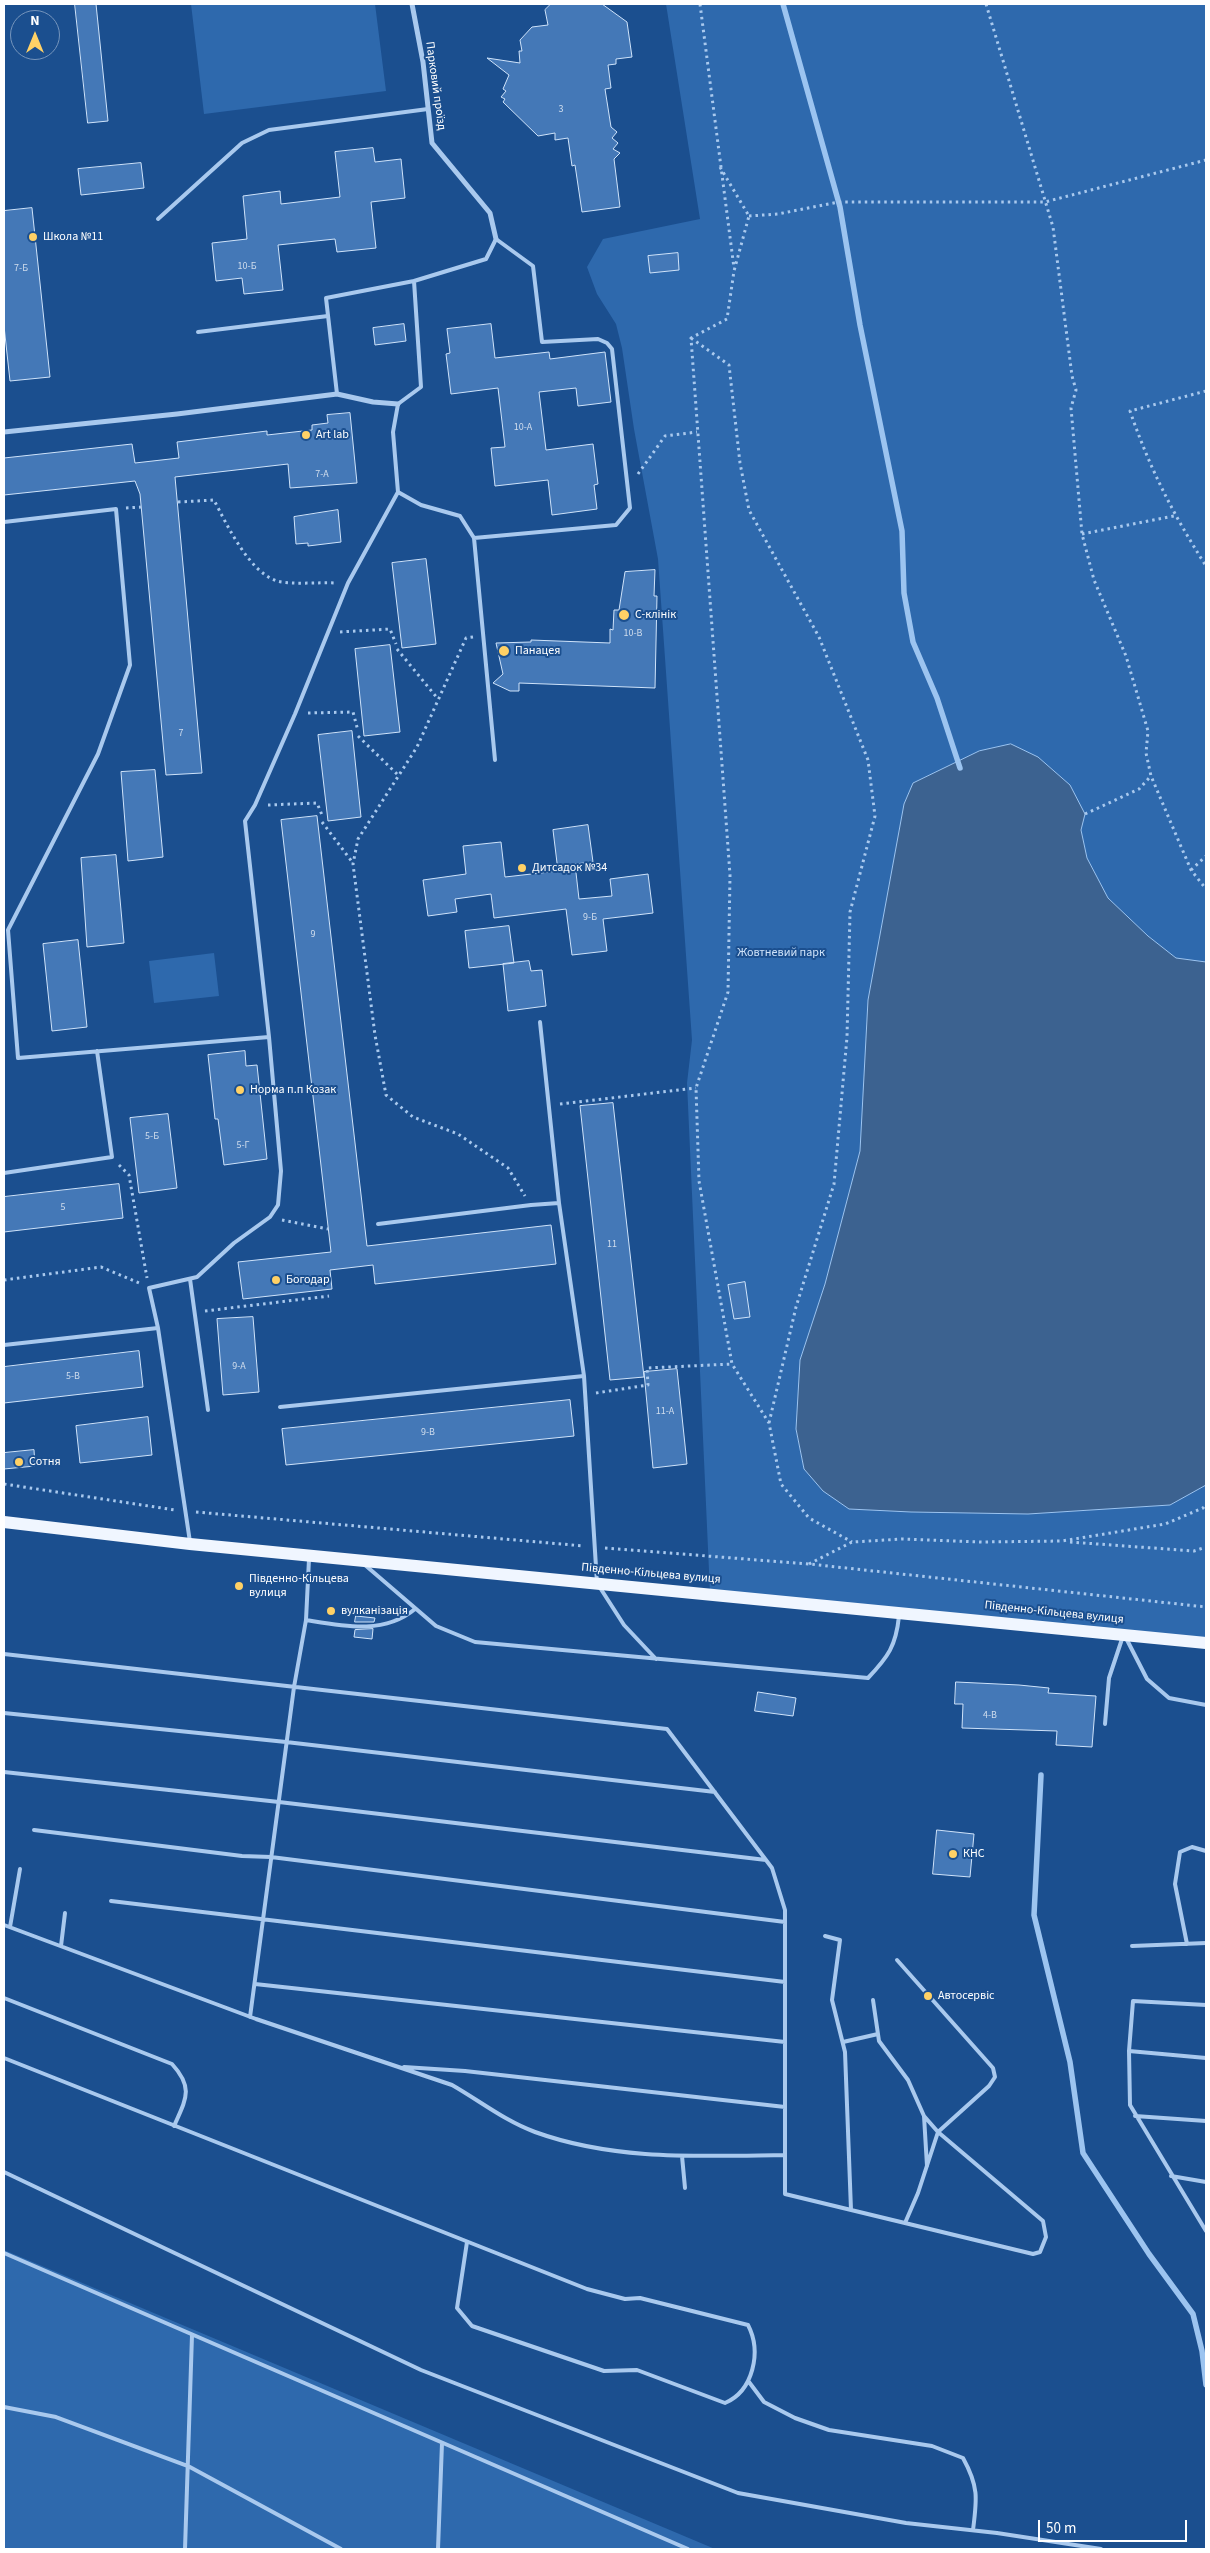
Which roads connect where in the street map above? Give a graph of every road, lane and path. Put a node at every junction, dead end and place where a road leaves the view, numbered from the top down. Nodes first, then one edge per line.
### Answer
1 (412, 4) edge
2 (700, 4) edge
3 (986, 4) edge
4 (428, 109) junction
5 (1206, 160) edge
6 (720, 167) junction
7 (1045, 202) junction
8 (749, 216) junction
9 (158, 219) dead end
10 (496, 239) junction
11 (734, 271) junction
12 (414, 281) junction
13 (328, 316) junction
14 (198, 332) dead end
15 (691, 338) junction
16 (1206, 391) edge
17 (337, 394) junction
18 (398, 404) junction
19 (4, 432) edge
20 (697, 432) junction
21 (634, 478) dead end
22 (398, 492) junction
23 (178, 502) dead end
24 (1174, 516) junction
25 (4, 522) edge
26 (1082, 534) junction
27 (474, 538) junction
28 (1206, 566) edge
29 (348, 584) junction
30 (327, 633) junction
31 (484, 635) junction
32 (396, 644) dead end
33 (397, 649) dead end
34 (438, 699) junction
35 (294, 714) junction
36 (358, 730) dead end
37 (358, 736) dead end
38 (495, 760) dead end
39 (398, 775) junction
40 (1151, 776) junction
41 (255, 805) junction
42 (1084, 814) dead end
43 (322, 815) dead end
44 (322, 822) dead end
45 (1206, 856) edge
46 (353, 864) junction
47 (1191, 870) junction
48 (1206, 889) edge
49 (540, 1022) dead end
50 (269, 1037) junction
51 (97, 1051) junction
52 (696, 1088) junction
53 (549, 1106) junction
54 (112, 1157) junction
55 (4, 1172) edge
56 (559, 1203) junction
57 (531, 1205) junction
58 (270, 1217) junction
59 (378, 1224) dead end
60 (328, 1229) dead end
61 (4, 1280) edge
62 (190, 1280) junction
63 (148, 1288) junction
64 (329, 1296) dead end
65 (194, 1312) junction
66 (158, 1328) junction
67 (4, 1346) edge
68 (732, 1364) junction
69 (584, 1376) junction
70 (585, 1394) junction
71 (280, 1407) dead end
72 (208, 1410) dead end
73 (769, 1423) junction
74 (1206, 1504) edge
75 (4, 1522) edge
76 (1062, 1541) junction
77 (852, 1542) junction
78 (190, 1544) junction
79 (1206, 1547) edge
80 (309, 1554) junction
81 (358, 1559) junction
82 (809, 1564) dead end
83 (597, 1583) junction
84 (415, 1608) junction
85 (900, 1612) junction
86 (306, 1620) junction
87 (1124, 1634) junction
88 (1206, 1642) edge
89 (4, 1654) edge
90 (656, 1659) junction
91 (294, 1687) junction
92 (1206, 1705) edge
93 (4, 1713) edge
94 (1105, 1724) dead end
95 (286, 1742) junction
96 (4, 1772) edge
97 (715, 1792) junction
98 (279, 1802) junction
99 (34, 1830) dead end
100 (1206, 1851) edge
101 (271, 1857) junction
102 (766, 1860) junction
103 (20, 1869) dead end
104 (111, 1901) dead end
105 (65, 1913) dead end
106 (264, 1918) junction
107 (785, 1922) junction
108 (4, 1925) edge
109 (10, 1927) junction
110 (825, 1936) dead end
111 (1206, 1943) edge
112 (1187, 1944) junction
113 (61, 1946) junction
114 (1132, 1946) dead end
115 (897, 1960) dead end
116 (785, 1982) junction
117 (255, 1984) junction
118 (4, 1998) edge
119 (873, 2000) dead end
120 (1206, 2005) edge
121 (250, 2017) junction
122 (878, 2034) junction
123 (785, 2042) junction
124 (843, 2042) junction
125 (1130, 2051) junction
126 (4, 2058) edge
127 (1206, 2058) edge
128 (397, 2066) junction
129 (785, 2107) junction
130 (924, 2116) junction
131 (1134, 2116) junction
132 (1206, 2121) edge
133 (174, 2126) junction
134 (938, 2132) junction
135 (682, 2156) junction
136 (785, 2156) junction
137 (927, 2166) junction
138 (4, 2172) edge
139 (1171, 2176) junction
140 (1206, 2182) edge
141 (685, 2188) dead end
142 (851, 2210) junction
143 (905, 2223) junction
144 (1206, 2231) edge
145 (467, 2242) junction
146 (4, 2253) edge
147 (192, 2335) junction
148 (749, 2382) junction
149 (4, 2406) edge
150 (442, 2443) junction
151 (188, 2466) junction
152 (973, 2530) junction
153 (185, 2549) edge
154 (341, 2549) edge
155 (438, 2549) edge
156 (688, 2549) edge
157 (1101, 2549) edge

1 - 4 street, Парковий проїзд
2 - 6 path
3 - 7 path
4 - 9 lane
4 - 10 street, Парковий проїзд
5 - 7 path
6 - 8 path
6 - 11 path
7 - 8 path
7 - 26 path
8 - 11 path
10 - 12 lane
10 - 27 lane
11 - 15 path
12 - 13 lane
12 - 18 lane
13 - 14 lane
13 - 17 lane
15 - 20 path
15 - 73 path
16 - 24 path
17 - 18 street
17 - 19 street
18 - 22 lane
20 - 21 path
20 - 52 path
22 - 27 lane
22 - 29 lane
23 - 29 path
24 - 26 path
24 - 28 path
25 - 51 lane
26 - 40 path
27 - 31 lane
29 - 30 lane
30 - 32 path
30 - 35 lane
31 - 34 path
31 - 38 lane
33 - 34 path
34 - 39 path
35 - 36 path
35 - 41 lane
37 - 39 path
39 - 46 path
40 - 42 path
40 - 47 path
41 - 43 path
41 - 50 lane
44 - 46 path
45 - 47 path
46 - 57 path
47 - 48 path
49 - 53 lane
50 - 51 lane
50 - 58 lane
51 - 54 lane
52 - 53 path
52 - 68 path
53 - 56 lane
54 - 55 lane
54 - 63 path
56 - 57 lane
56 - 69 lane
57 - 59 lane
58 - 60 path
58 - 62 lane
61 - 63 path
62 - 63 lane
62 - 65 lane
63 - 66 lane
64 - 65 path
65 - 72 lane
66 - 67 lane
66 - 78 lane
68 - 70 path
68 - 73 path
69 - 70 lane
69 - 71 lane
70 - 83 lane
73 - 77 path
74 - 76 path
75 - 78 main road, Південно-Кільцева вулиця
76 - 77 path
76 - 79 path
77 - 82 path
78 - 80 main road, Південно-Кільцева вулиця
80 - 81 main road, Південно-Кільцева вулиця
80 - 86 lane
81 - 83 main road, Південно-Кільцева вулиця
81 - 84 lane
83 - 85 main road, Південно-Кільцева вулиця
83 - 90 lane
84 - 86 lane
84 - 90 lane
85 - 87 main road, Південно-Кільцева вулиця
85 - 90 lane
86 - 91 lane
87 - 88 main road, Південно-Кільцева вулиця
87 - 92 lane
87 - 94 lane
89 - 91 lane
91 - 95 lane
91 - 97 lane
93 - 95 lane
95 - 97 lane
95 - 98 lane
96 - 98 lane
97 - 102 lane
98 - 101 lane
98 - 102 lane
99 - 101 lane
100 - 112 lane
101 - 106 lane
101 - 107 lane
102 - 107 lane
103 - 109 lane
104 - 106 lane
105 - 113 lane
106 - 116 lane
106 - 117 lane
107 - 116 lane
108 - 109 lane
109 - 113 lane
110 - 124 lane
111 - 112 lane
112 - 114 lane
113 - 121 lane
115 - 134 lane
116 - 123 lane
117 - 121 lane
117 - 123 lane
118 - 133 lane
119 - 122 lane
120 - 125 lane
121 - 128 lane
122 - 124 lane
122 - 130 lane
123 - 129 lane
124 - 142 lane
125 - 127 lane
125 - 131 lane
126 - 133 lane
128 - 129 lane
128 - 135 lane
129 - 136 lane
130 - 134 lane
130 - 137 lane
131 - 132 lane
131 - 139 lane
133 - 145 lane
134 - 137 lane
134 - 143 lane
135 - 136 lane
135 - 141 lane
136 - 142 lane
137 - 143 lane
138 - 152 lane
139 - 140 lane
139 - 144 lane
142 - 143 lane
145 - 148 lane
145 - 148 lane
146 - 147 lane
147 - 150 lane
147 - 151 lane
148 - 152 lane
149 - 151 lane
150 - 155 lane
150 - 156 lane
151 - 153 lane
151 - 154 lane
152 - 157 lane

